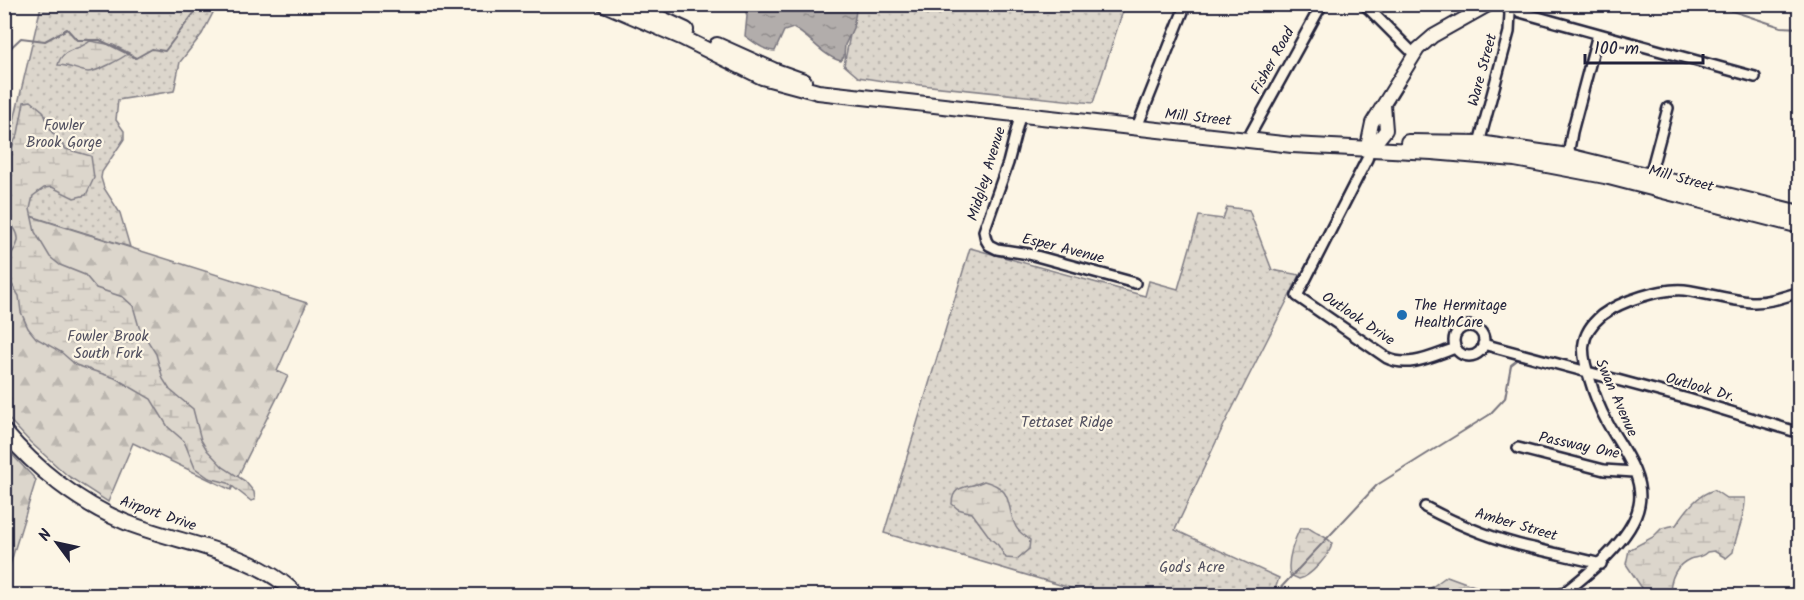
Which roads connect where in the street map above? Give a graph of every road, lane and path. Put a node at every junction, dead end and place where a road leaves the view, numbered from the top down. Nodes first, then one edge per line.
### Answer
1 (604, 4) edge
2 (630, 4) edge
3 (1186, 4) edge
4 (1322, 4) edge
5 (1364, 4) edge
6 (1490, 4) edge
7 (1507, 4) edge
8 (1512, 4) edge
9 (1598, 34) junction
10 (1414, 54) junction
11 (730, 56) junction
12 (1755, 77) dead end
13 (1668, 108) dead end
14 (1020, 116) junction
15 (1139, 122) junction
16 (1251, 133) junction
17 (1479, 143) junction
18 (1372, 145) junction
19 (1568, 156) junction
20 (1650, 175) junction
21 (1800, 213) edge
22 (1800, 226) edge
23 (986, 240) joint
24 (1135, 283) dead end
25 (1800, 292) edge
26 (1483, 344) junction
27 (1456, 348) junction
28 (1586, 371) junction
29 (4, 431) edge
30 (1797, 432) edge
31 (1518, 448) dead end
32 (1634, 472) junction
33 (1425, 507) dead end
34 (1601, 564) junction
35 (286, 585) junction
36 (298, 596) edge
37 (306, 596) edge
38 (1560, 596) edge

1 - 11 main road, Mill Street
2 - 11 main road, Mill Street
3 - 15 street
4 - 16 street, Fisher Road
5 - 10 street
6 - 10 street
7 - 17 street, Ware Street
8 - 9 street
9 - 12 street
9 - 19 street
10 - 18 street
11 - 14 main road, Mill Street
11 - 15 main road, Mill Street
13 - 20 street
14 - 18 main road, Mill Street
14 - 23 street, Midgley Avenue
15 - 16 main road, Mill Street
16 - 18 main road, Mill Street
17 - 18 main road, Mill Street
17 - 19 main road, Mill Street
18 - 22 main road, Mill Street
18 - 27 street, Outlook Drive
19 - 20 main road, Mill Street
20 - 21 main road, Mill Street
23 - 24 street, Esper Avenue
25 - 28 street, Swan Avenue
26 - 27 street
26 - 27 street
26 - 28 street
28 - 30 street
28 - 32 street, Swan Avenue
29 - 35 main road, Airport Drive
31 - 32 street, Passway One
32 - 34 street, Swan Avenue
33 - 34 street, Amber Street
34 - 38 street, Swan Avenue
35 - 36 main road, Airport Drive
35 - 37 main road, Airport Drive

